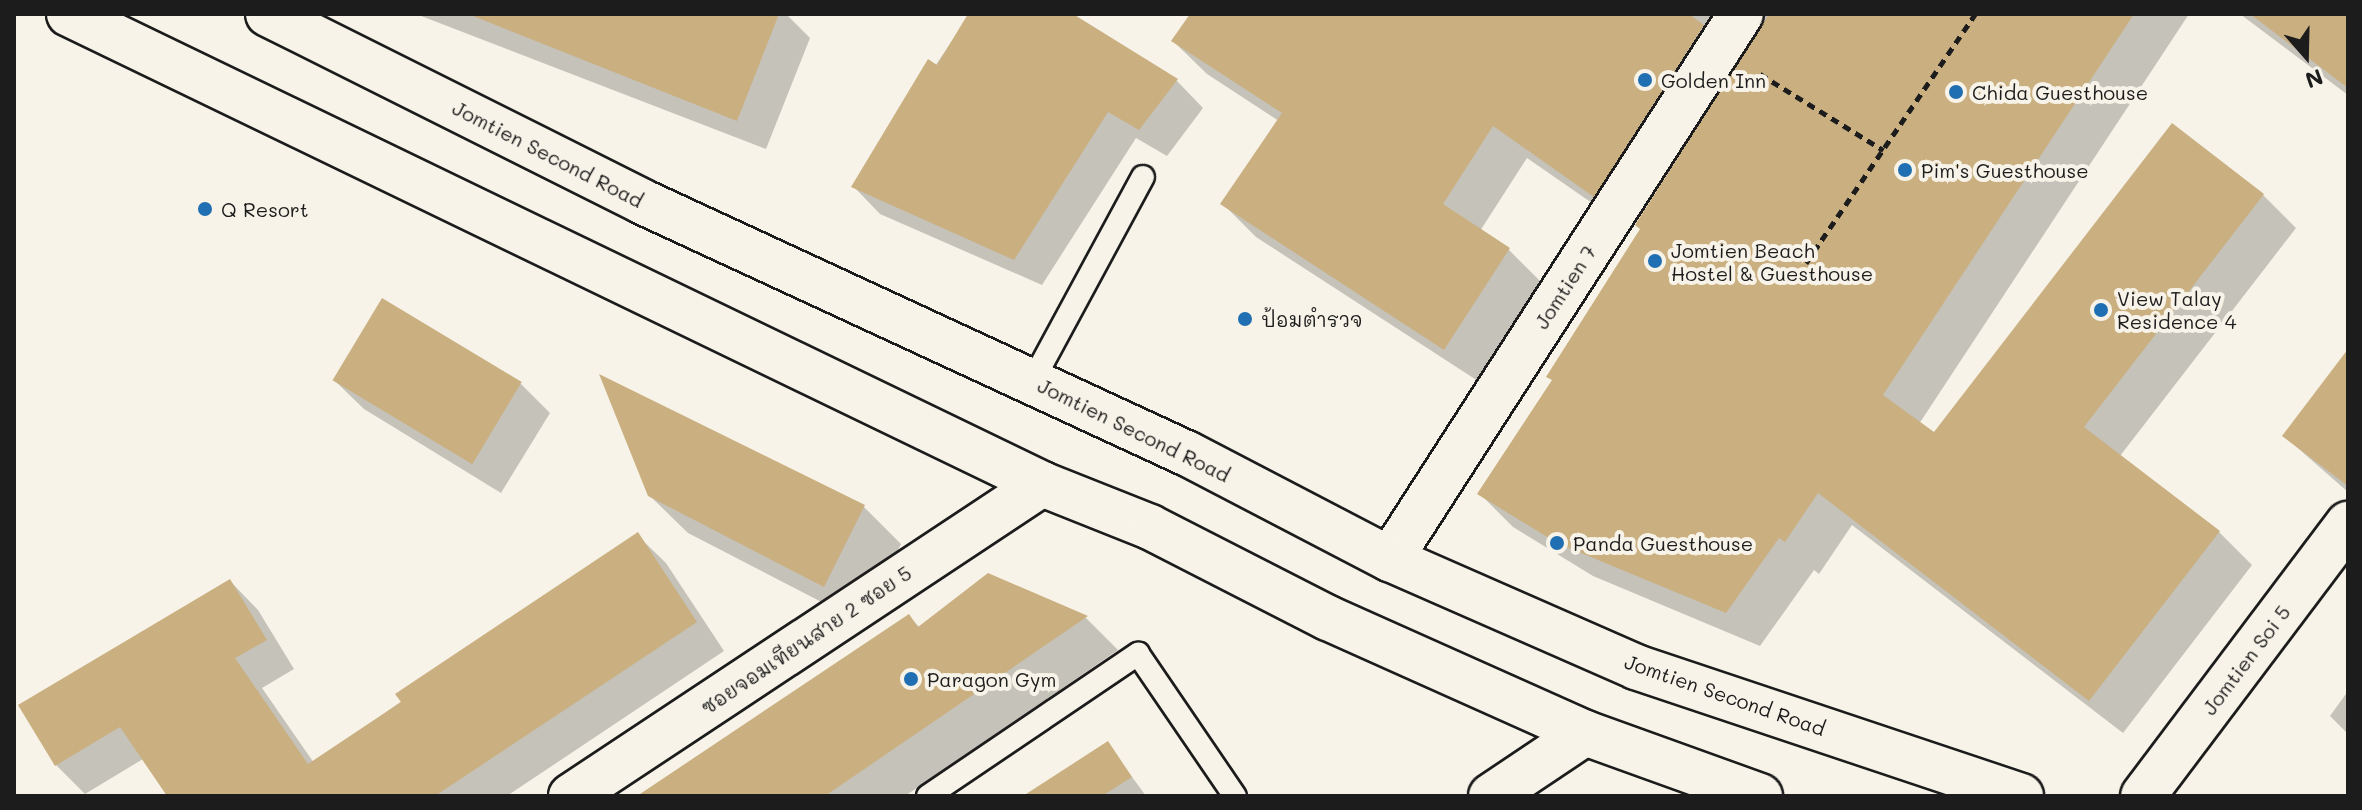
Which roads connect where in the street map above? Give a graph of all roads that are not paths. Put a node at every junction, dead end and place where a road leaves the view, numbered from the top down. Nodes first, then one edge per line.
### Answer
1 (69, 14) edge
2 (268, 14) edge
3 (1730, 31) edge
4 (1143, 177) dead end
5 (1032, 382) junction
6 (1042, 484) junction
7 (2348, 524) edge
8 (1390, 559) junction
9 (1585, 733) junction
10 (571, 796) edge
11 (928, 796) edge
12 (1235, 796) edge
13 (1491, 796) edge
14 (1760, 796) edge
15 (2021, 796) edge
16 (2143, 796) edge

1 - 6 main road
2 - 5 main road, Jomtien Second Road
3 - 8 main road, Jomtien 7
4 - 5 lane
5 - 8 main road, Jomtien Second Road
6 - 9 main road
6 - 10 main road, ซอยจอมเทียนสาย 2 ซอย 5
7 - 16 main road, Jomtien Soi 5
8 - 15 main road, Jomtien Second Road
9 - 13 main road
9 - 14 main road
11 - 12 lane

